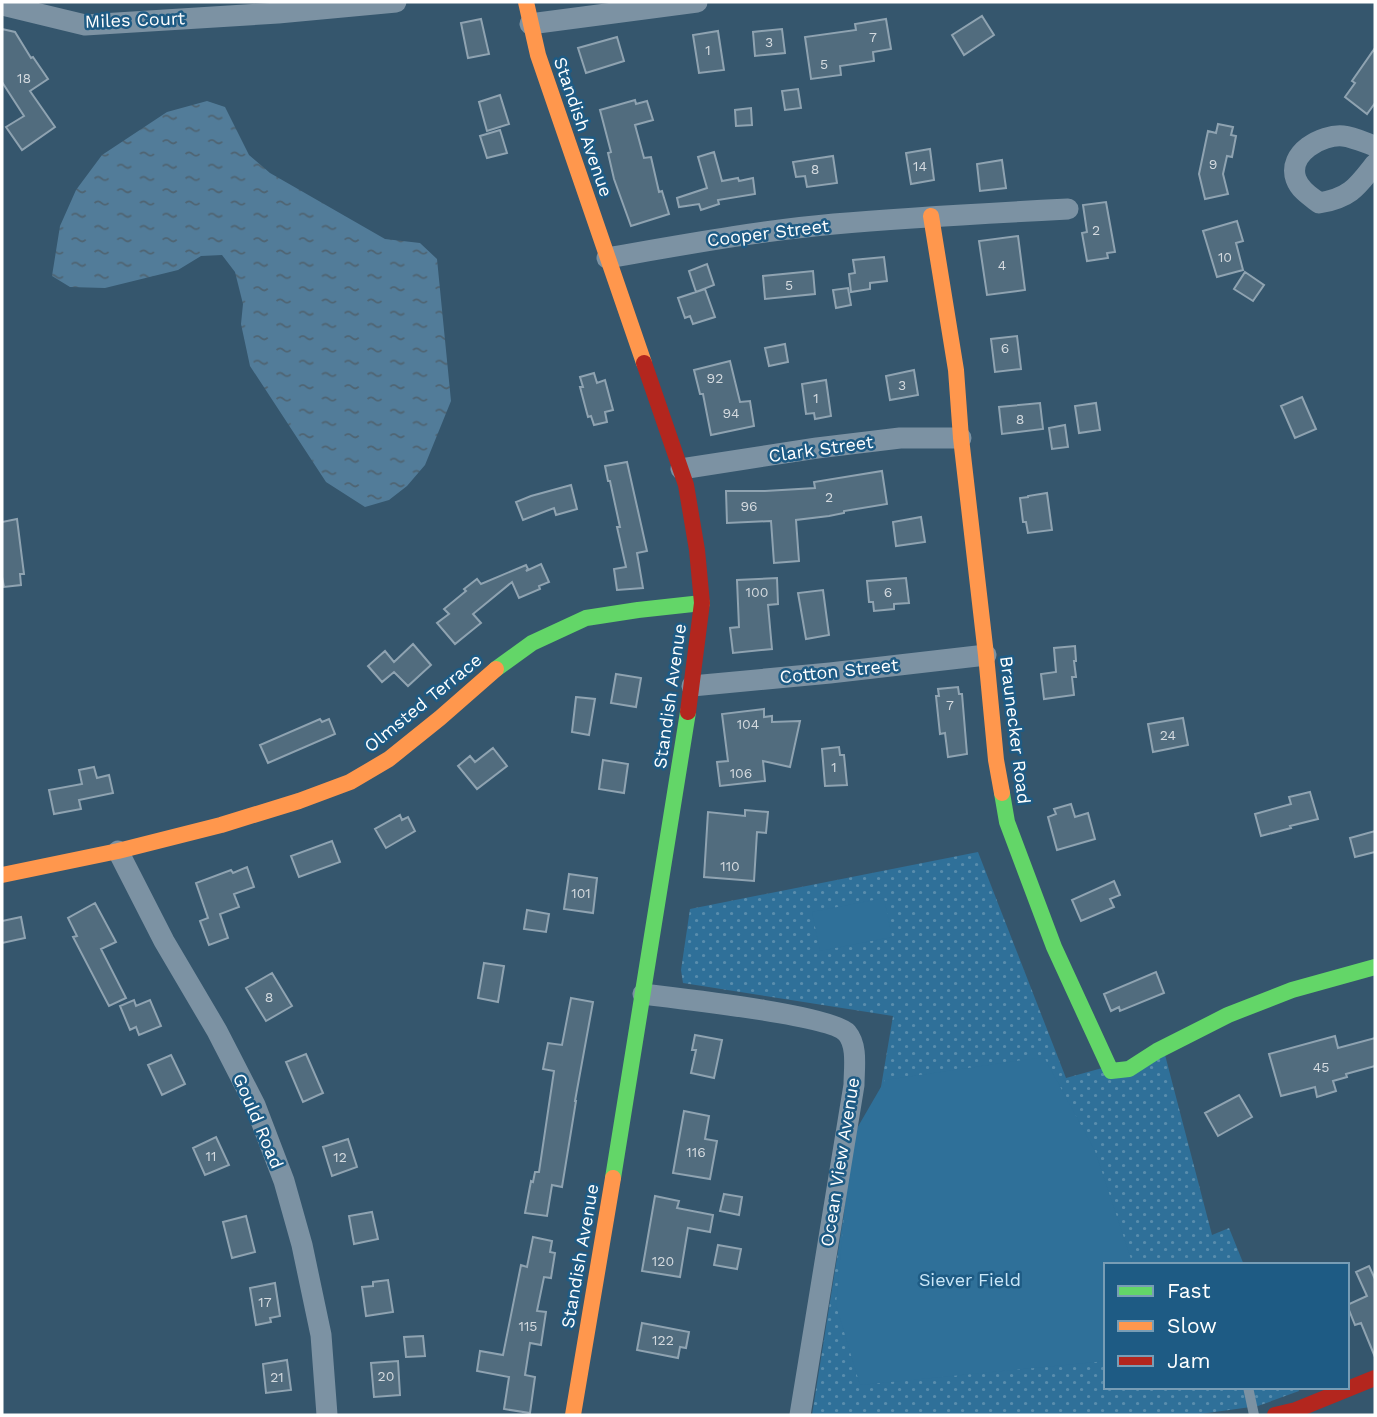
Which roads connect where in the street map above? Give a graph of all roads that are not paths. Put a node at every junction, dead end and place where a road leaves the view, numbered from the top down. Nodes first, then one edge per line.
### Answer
1 (396, 2) edge
2 (526, 2) edge
3 (698, 2) edge
4 (2, 5) edge
5 (530, 24) junction
6 (1375, 146) edge
7 (1375, 164) edge
8 (1068, 209) dead end
9 (931, 216) junction
10 (607, 258) junction
11 (961, 438) junction
12 (681, 468) junction
13 (702, 603) junction
14 (986, 655) junction
15 (692, 686) junction
16 (118, 851) junction
17 (2, 875) edge
18 (1375, 967) edge
19 (643, 994) junction
20 (1375, 1378) edge
21 (1248, 1389) edge
22 (1348, 1389) edge
23 (1349, 1389) edge
24 (327, 1415) edge
25 (573, 1415) edge
26 (800, 1415) edge
27 (1254, 1415) edge
28 (1275, 1415) edge

1 - 4 street, Miles Court
2 - 5 street, Standish Avenue
3 - 5 street
5 - 10 street, Standish Avenue
6 - 7 street
8 - 9 street, Cooper Street
9 - 10 street, Cooper Street
9 - 11 street, Braunecker Road
10 - 12 street, Standish Avenue
11 - 12 street, Clark Street
11 - 14 street, Braunecker Road
12 - 13 street, Standish Avenue
13 - 15 street, Standish Avenue
13 - 16 street, Olmsted Terrace
14 - 15 street, Cotton Street
14 - 18 street, Braunecker Road
15 - 19 street, Standish Avenue
16 - 17 street, Olmsted Terrace
16 - 24 street, Gould Road
19 - 25 street, Standish Avenue
19 - 26 street, Ocean View Avenue
20 - 23 street
21 - 27 lane
22 - 28 street

